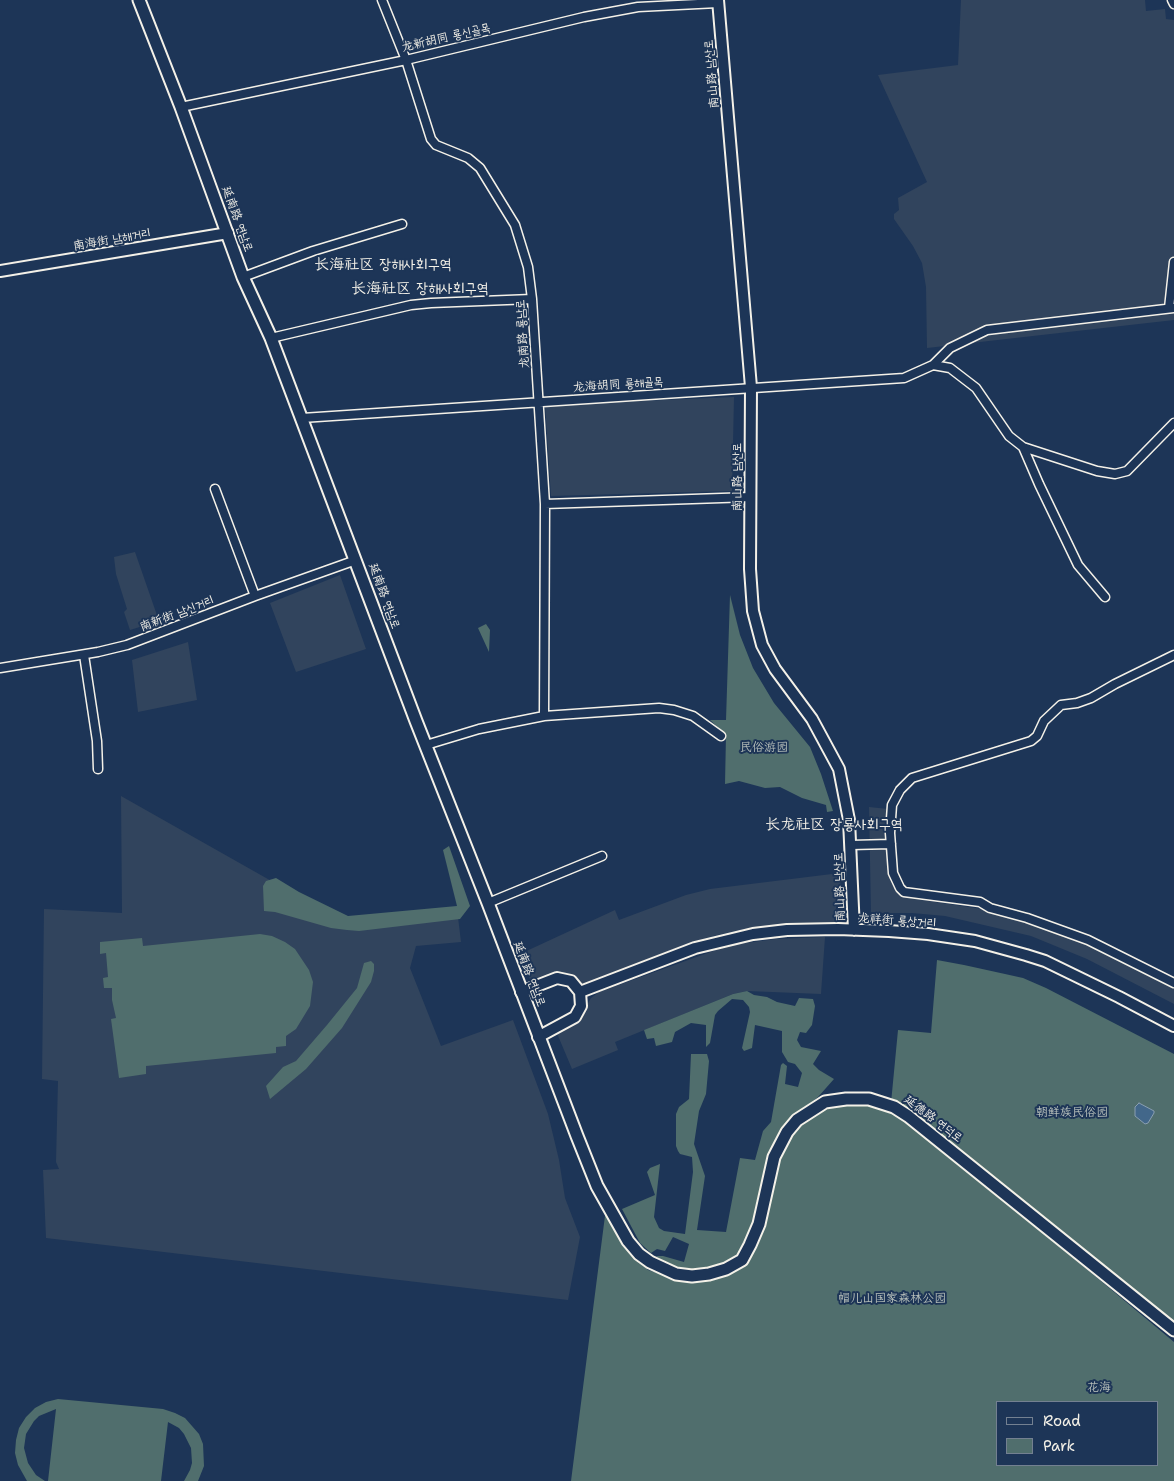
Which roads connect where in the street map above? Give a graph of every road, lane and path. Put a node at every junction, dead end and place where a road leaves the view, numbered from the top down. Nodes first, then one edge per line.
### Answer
1 (139, 0) edge
2 (382, 0) edge
3 (1172, 0) edge
4 (718, 2) edge
5 (1174, 4) edge
6 (406, 60) junction
7 (181, 106) junction
8 (402, 224) dead end
9 (228, 233) junction
10 (1174, 262) edge
11 (0, 271) edge
12 (243, 277) junction
13 (532, 299) junction
14 (1172, 308) edge
15 (271, 338) junction
16 (950, 348) junction
17 (933, 365) junction
18 (961, 376) junction
19 (751, 387) junction
20 (539, 402) junction
21 (302, 418) junction
22 (1174, 423) edge
23 (1022, 447) junction
24 (215, 488) dead end
25 (751, 497) junction
26 (545, 504) junction
27 (356, 560) junction
28 (255, 596) junction
29 (1105, 597) dead end
30 (84, 655) junction
31 (1174, 655) edge
32 (0, 668) edge
33 (544, 716) junction
34 (721, 736) dead end
35 (426, 744) junction
36 (98, 769) dead end
37 (891, 844) junction
38 (851, 845) junction
39 (602, 856) dead end
40 (488, 903) junction
41 (854, 930) junction
42 (1174, 983) edge
43 (521, 992) junction
44 (580, 992) junction
45 (1174, 1026) edge
46 (538, 1037) junction
47 (606, 1200) joint
48 (1174, 1330) edge

1 - 7 main road, 延南路 연남로
2 - 6 street, 龙南路 룡남로
3 - 5 street
4 - 6 street, 龙新胡同 룡신골목
4 - 19 street, 南山路 남산로
6 - 7 street, 龙新胡同 룡신골목
6 - 13 street, 龙南路 룡남로
7 - 9 main road, 延南路 연남로
8 - 12 street
9 - 11 street, 南海街 남해거리
9 - 12 main road, 延南路 연남로
10 - 14 street
12 - 15 main road, 延南路 연남로
13 - 15 street
13 - 20 street, 龙南路 룡남로
14 - 16 street
15 - 21 main road, 延南路 연남로
16 - 17 street
16 - 18 street
17 - 18 street
17 - 19 street, 龙海胡同 룡해골목
18 - 23 street
19 - 20 street, 龙海胡同 룡해골목
19 - 25 street, 南山路 남산로
20 - 21 street, 龙海胡同 룡해골목
20 - 26 street, 龙南路 룡남로
21 - 27 main road, 延南路 연남로
22 - 23 street
23 - 29 street
24 - 28 street
25 - 26 street
25 - 38 street, 南山路 남산로
26 - 33 street, 龙南路 룡남로
27 - 28 street, 南新街 남신거리
27 - 35 main road, 延南路 연남로
28 - 30 street, 南新街 남신거리
30 - 32 street, 南新街 남신거리
30 - 36 street
31 - 37 street
33 - 34 street
33 - 35 street
35 - 40 main road, 延南路 연남로
37 - 38 street
37 - 42 street
38 - 41 street, 南山路 남산로
39 - 40 street
40 - 43 main road, 延南路 연남로
41 - 44 street, 龙祥街 룡상거리
41 - 45 street, 龙祥街 룡상거리
43 - 44 street
43 - 46 main road, 延南路 연남로
44 - 46 street
46 - 47 main road, 延南路 연남로
47 - 48 main road, 延德路 연덕로

